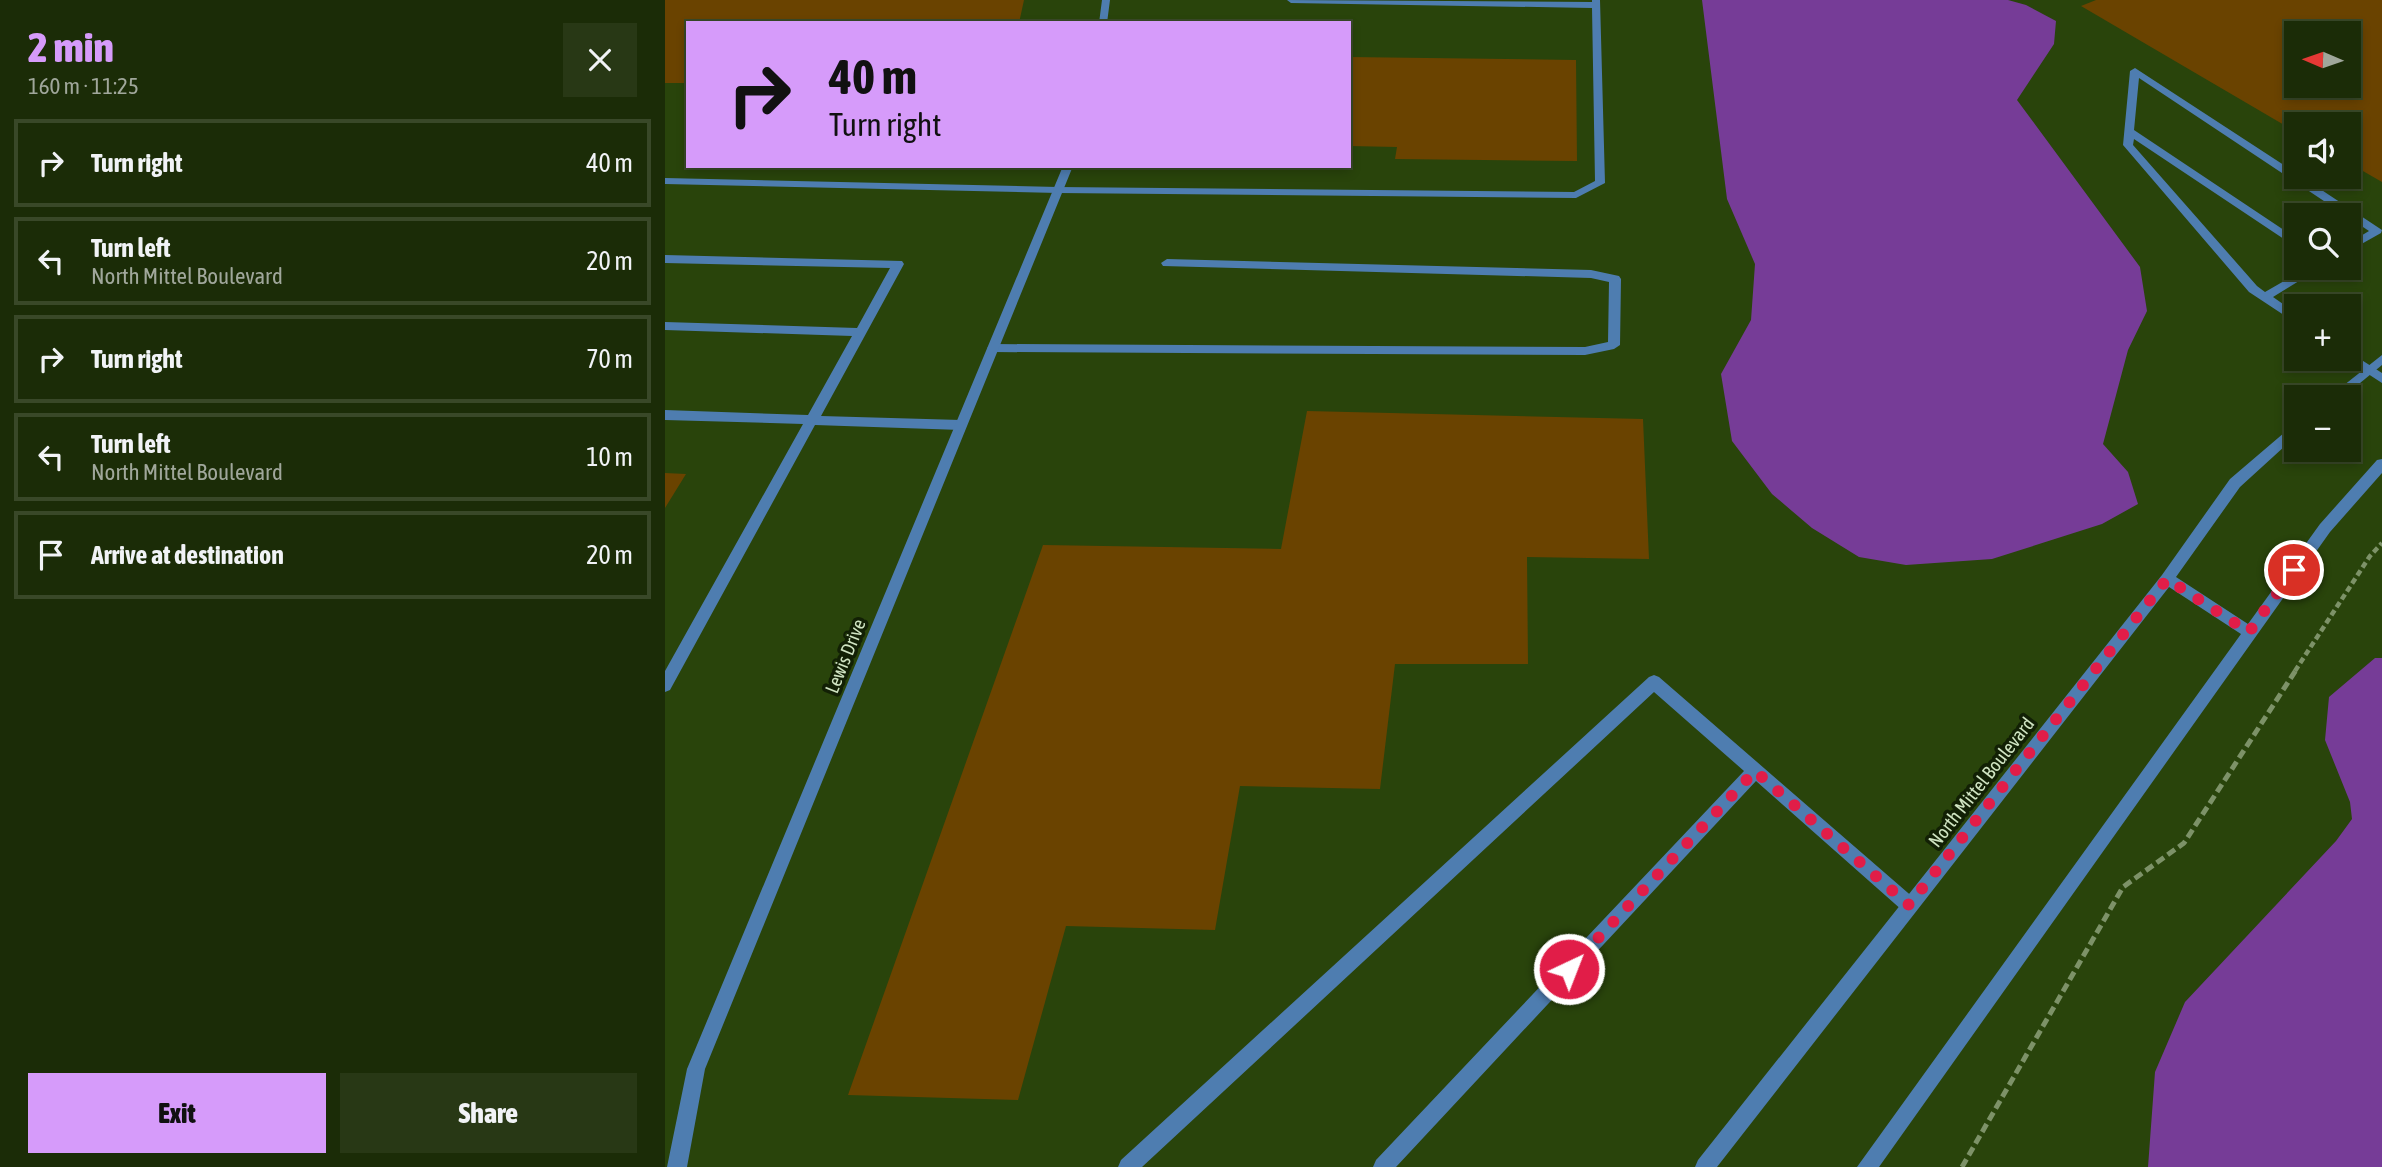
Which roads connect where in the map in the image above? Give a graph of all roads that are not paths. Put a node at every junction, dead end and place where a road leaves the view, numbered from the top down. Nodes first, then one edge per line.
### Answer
1 (1106, 0) edge
2 (1291, 0) edge
3 (1597, 3) edge
4 (1104, 21) edge
5 (2129, 131) junction
6 (1067, 168) edge
7 (665, 181) edge
8 (1058, 190) junction
9 (2336, 203) edge
10 (2361, 219) edge
11 (2284, 235) edge
12 (2361, 240) edge
13 (665, 259) edge
14 (1167, 263) dead end
15 (2294, 280) edge
16 (2265, 297) junction
17 (2284, 310) edge
18 (665, 326) edge
19 (861, 332) junction
20 (993, 348) junction
21 (2382, 359) edge
22 (2361, 365) edge
23 (2368, 370) junction
24 (2382, 379) edge
25 (2350, 385) edge
26 (665, 415) edge
27 (814, 418) junction
28 (961, 425) junction
29 (2284, 440) edge
30 (2382, 464) edge
31 (2167, 579) junction
32 (2249, 632) junction
33 (665, 685) edge
34 (1755, 771) junction
35 (1909, 905) junction
36 (677, 1167) edge
37 (1128, 1167) edge
38 (1383, 1167) edge
39 (1705, 1167) edge
40 (1867, 1167) edge

1 - 4 street
2 - 3 street
3 - 8 street
5 - 9 street
5 - 11 street
5 - 16 street
6 - 8 street, Lewis Drive
7 - 8 street
8 - 20 street, Lewis Drive
10 - 12 street
13 - 19 street
14 - 20 street
15 - 16 street
16 - 17 street
18 - 19 street
19 - 27 street
20 - 28 street, Lewis Drive
21 - 23 street
22 - 23 street
23 - 24 street
23 - 25 street
26 - 27 street
27 - 28 street
27 - 33 street
28 - 36 street, Lewis Drive
29 - 31 street, North Mittel Boulevard
30 - 32 street
31 - 32 street
31 - 35 street, North Mittel Boulevard
32 - 40 street
34 - 35 street
34 - 37 street
34 - 38 street
35 - 39 street, North Mittel Boulevard

